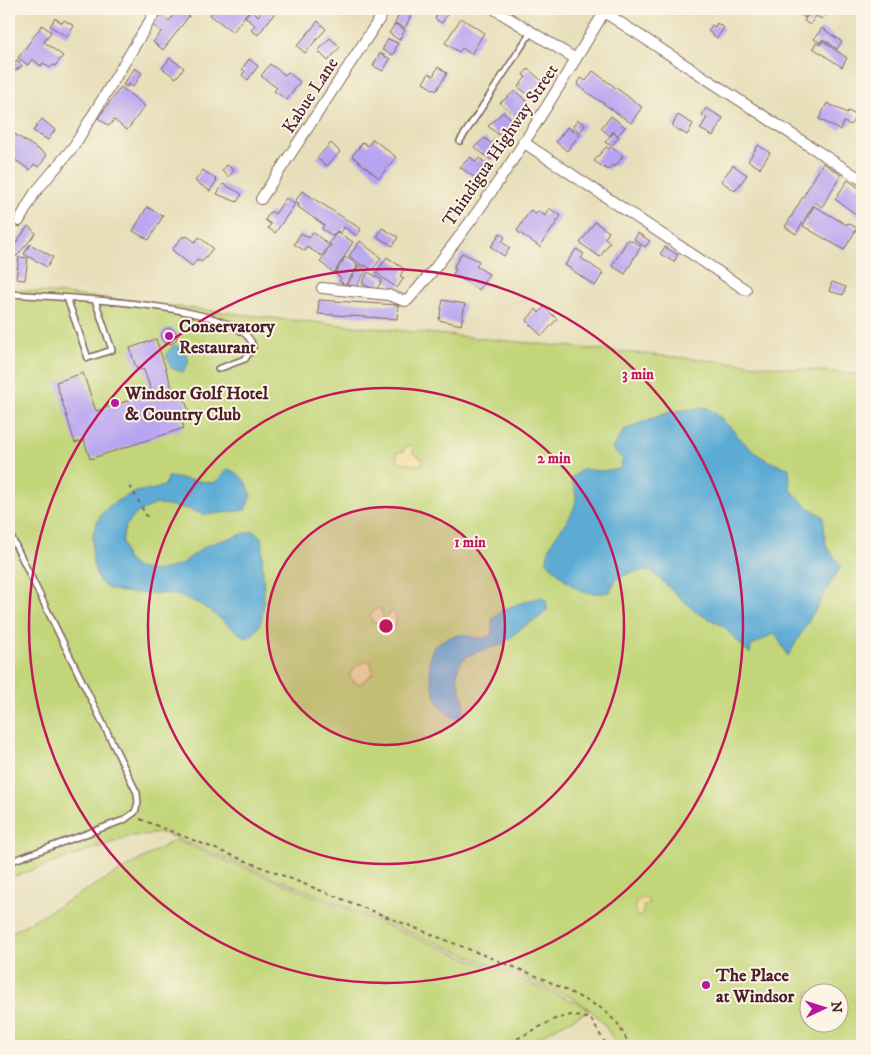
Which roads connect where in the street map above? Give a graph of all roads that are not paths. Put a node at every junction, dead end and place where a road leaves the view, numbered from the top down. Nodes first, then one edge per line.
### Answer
1 (157, 9) edge
2 (386, 9) edge
3 (494, 9) edge
4 (605, 11) edge
5 (531, 31) junction
6 (576, 59) junction
7 (460, 141) dead end
8 (523, 142) junction
9 (862, 180) edge
10 (261, 199) dead end
11 (19, 221) dead end
12 (322, 288) dead end
13 (746, 290) dead end
14 (9, 294) edge
15 (67, 298) junction
16 (95, 300) junction
17 (218, 369) dead end
18 (9, 532) edge
19 (9, 862) edge

1 - 11 street
2 - 10 street, Kabue Lane
3 - 5 street
4 - 6 street, Thindigua Highway Street
4 - 9 street
5 - 6 street
5 - 7 lane
6 - 8 street, Thindigua Highway Street
8 - 12 street, Thindigua Highway Street
8 - 13 street
14 - 15 lane
15 - 16 lane
15 - 16 lane
16 - 17 lane
18 - 19 lane

